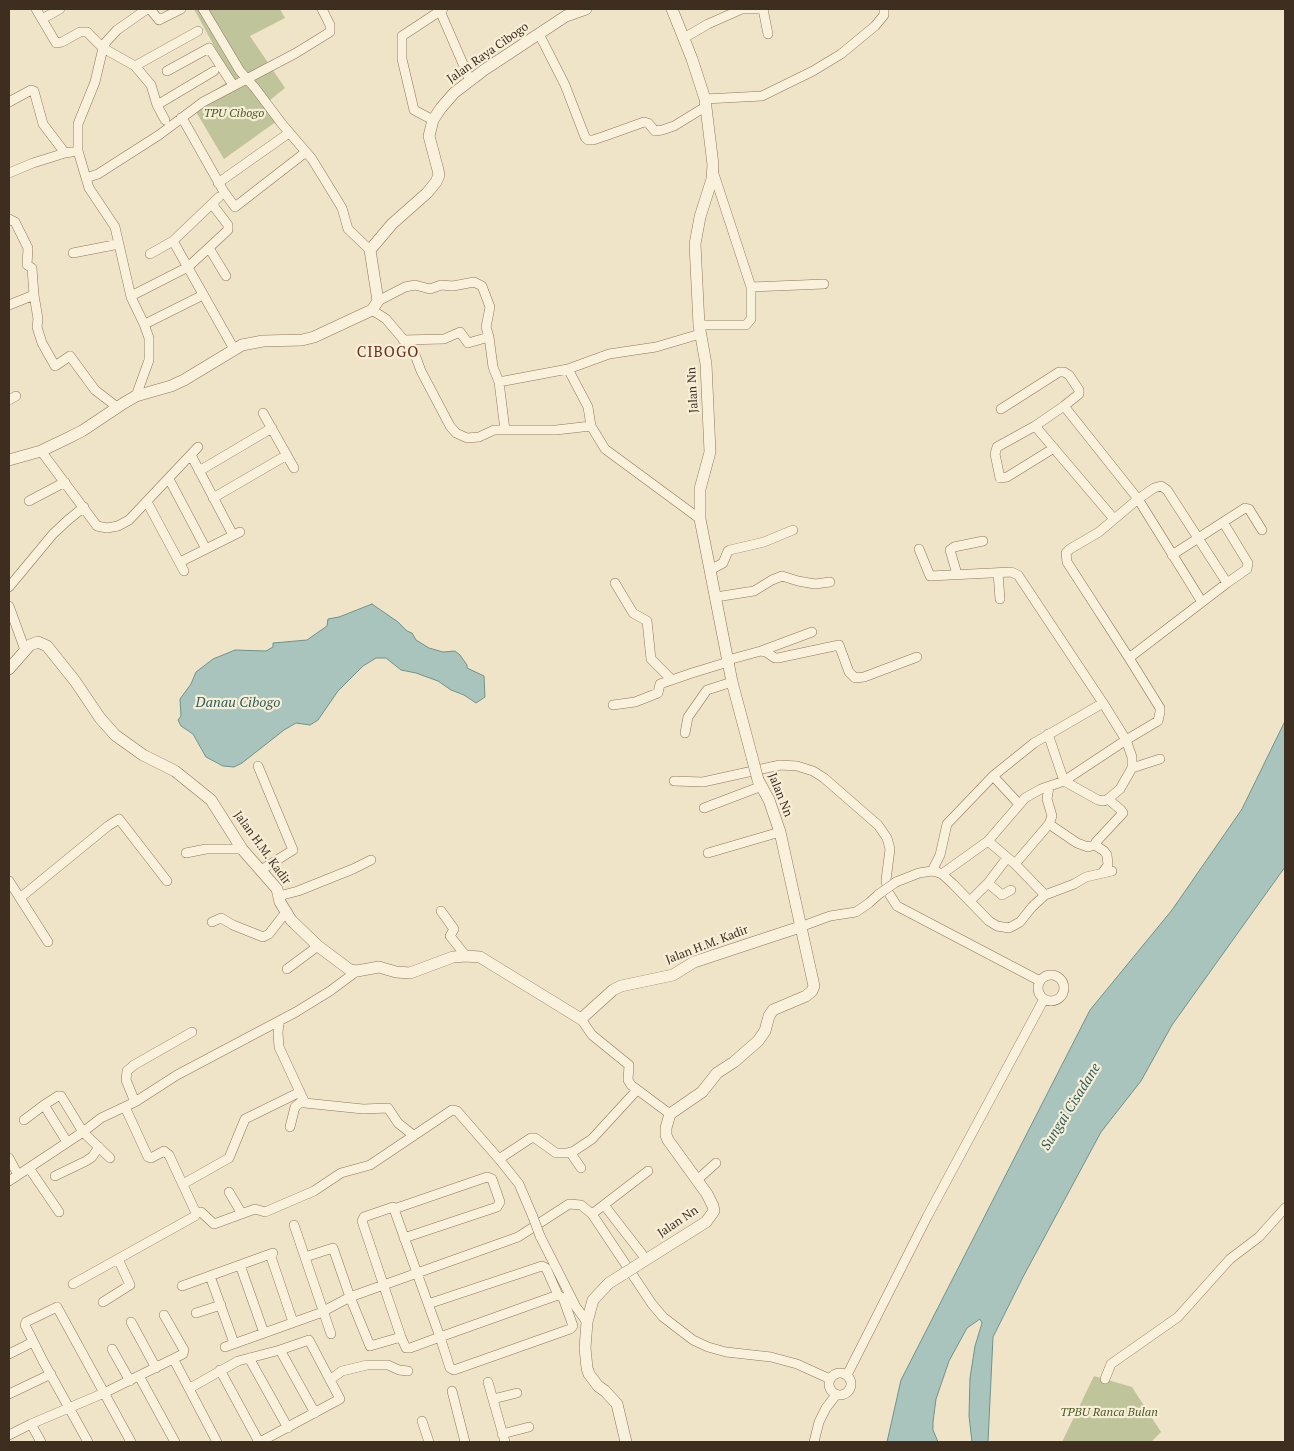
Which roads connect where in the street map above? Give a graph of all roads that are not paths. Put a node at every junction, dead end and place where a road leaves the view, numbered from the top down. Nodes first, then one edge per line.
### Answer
1 (36, 9) edge
2 (60, 9) edge
3 (148, 9) edge
4 (181, 9) edge
5 (202, 9) edge
6 (322, 9) edge
7 (586, 9) edge
8 (672, 9) edge
9 (884, 9) edge
10 (442, 10) edge
11 (42, 19) junction
12 (198, 31) dead end
13 (539, 34) junction
14 (768, 34) dead end
15 (684, 38) junction
16 (103, 48) junction
17 (135, 66) junction
18 (167, 71) dead end
19 (214, 71) dead end
20 (247, 78) junction
21 (470, 80) junction
22 (233, 85) junction
23 (9, 102) edge
24 (705, 103) junction
25 (157, 104) junction
26 (181, 118) junction
27 (165, 120) dead end
28 (433, 120) junction
29 (286, 135) dead end
30 (78, 151) junction
31 (65, 153) junction
32 (302, 155) dead end
33 (713, 171) junction
34 (9, 173) edge
35 (86, 178) junction
36 (218, 182) junction
37 (9, 219) edge
38 (173, 241) junction
39 (119, 244) junction
40 (209, 248) junction
41 (370, 250) junction
42 (73, 253) dead end
43 (150, 254) dead end
44 (188, 267) junction
45 (226, 276) dead end
46 (824, 284) dead end
47 (751, 287) junction
48 (136, 294) dead end
49 (203, 295) junction
50 (34, 296) junction
51 (9, 305) edge
52 (375, 306) junction
53 (149, 322) dead end
54 (700, 330) junction
55 (490, 337) junction
56 (403, 340) junction
57 (234, 349) junction
58 (568, 369) junction
59 (499, 382) junction
60 (136, 396) junction
61 (1064, 406) junction
62 (117, 407) junction
63 (1001, 409) dead end
64 (263, 413) dead end
65 (592, 426) junction
66 (1035, 426) junction
67 (272, 428) junction
68 (506, 430) junction
69 (198, 447) dead end
70 (1054, 448) junction
71 (41, 451) junction
72 (191, 455) junction
73 (287, 455) junction
74 (9, 460) edge
75 (294, 468) dead end
76 (199, 471) junction
77 (169, 479) junction
78 (65, 482) junction
79 (213, 498) junction
80 (1138, 499) junction
81 (30, 501) dead end
82 (147, 502) junction
83 (84, 507) junction
84 (700, 519) junction
85 (1114, 519) junction
86 (1223, 522) junction
87 (793, 530) dead end
88 (1262, 530) dead end
89 (1198, 539) junction
90 (983, 541) dead end
91 (206, 549) junction
92 (919, 549) dead end
93 (1172, 555) junction
94 (180, 562) junction
95 (710, 570) junction
96 (184, 571) dead end
97 (998, 572) junction
98 (957, 574) junction
99 (830, 582) dead end
100 (1227, 583) junction
101 (615, 584) dead end
102 (9, 588) edge
103 (716, 598) junction
104 (1000, 599) dead end
105 (1202, 602) junction
106 (9, 606) edge
107 (812, 632) dead end
108 (25, 650) junction
109 (761, 651) junction
110 (917, 657) dead end
111 (1129, 658) junction
112 (728, 661) junction
113 (9, 669) edge
114 (672, 680) junction
115 (732, 682) junction
116 (1103, 703) junction
117 (612, 705) dead end
118 (685, 733) dead end
119 (1048, 734) junction
120 (1126, 740) junction
121 (1160, 759) dead end
122 (258, 766) dead end
123 (1132, 768) junction
124 (993, 776) junction
125 (674, 781) dead end
126 (1064, 781) junction
127 (760, 783) junction
128 (1049, 787) junction
129 (1108, 799) junction
130 (1019, 804) junction
131 (704, 808) dead end
132 (1049, 824) junction
133 (780, 832) junction
134 (988, 841) junction
135 (1095, 845) junction
136 (242, 849) junction
137 (186, 853) dead end
138 (708, 853) dead end
139 (1007, 858) junction
140 (371, 860) dead end
141 (1015, 864) junction
142 (261, 870) junction
143 (932, 871) junction
144 (942, 874) junction
145 (9, 881) edge
146 (167, 881) dead end
147 (988, 883) junction
148 (1011, 890) dead end
149 (279, 896) junction
150 (1046, 896) junction
151 (20, 898) junction
152 (970, 901) junction
153 (441, 911) dead end
154 (286, 912) junction
155 (212, 922) dead end
156 (800, 927) junction
157 (48, 942) dead end
158 (318, 946) junction
159 (466, 956) junction
160 (287, 969) dead end
161 (357, 971) junction
162 (1040, 982) junction
163 (1044, 999) junction
164 (581, 1019) junction
165 (280, 1021) junction
166 (192, 1032) dead end
167 (636, 1090) junction
168 (301, 1096) junction
169 (135, 1102) junction
170 (44, 1105) junction
171 (125, 1107) junction
172 (670, 1114) junction
173 (24, 1120) dead end
174 (290, 1127) dead end
175 (84, 1132) junction
176 (414, 1136) junction
177 (67, 1142) junction
178 (99, 1147) junction
179 (570, 1152) junction
180 (9, 1158) edge
181 (110, 1158) dead end
182 (499, 1158) junction
183 (716, 1164) dead end
184 (29, 1168) junction
185 (581, 1168) dead end
186 (648, 1171) dead end
187 (18, 1175) junction
188 (54, 1176) dead end
189 (696, 1180) junction
190 (9, 1181) edge
191 (183, 1184) junction
192 (229, 1192) dead end
193 (604, 1205) junction
194 (1285, 1208) edge
195 (394, 1209) junction
196 (58, 1212) dead end
197 (196, 1213) junction
198 (242, 1214) junction
199 (592, 1214) junction
200 (294, 1225) dead end
201 (404, 1238) junction
202 (642, 1254) dead end
203 (305, 1257) junction
204 (118, 1259) junction
205 (240, 1265) junction
206 (417, 1273) junction
207 (210, 1276) junction
208 (73, 1284) dead end
209 (383, 1284) junction
210 (182, 1286) dead end
211 (558, 1295) junction
212 (350, 1296) junction
213 (103, 1302) dead end
214 (428, 1304) junction
215 (220, 1305) junction
216 (323, 1311) junction
217 (196, 1313) dead end
218 (164, 1315) dead end
219 (132, 1322) dead end
220 (293, 1322) junction
221 (587, 1322) junction
222 (264, 1333) junction
223 (331, 1334) dead end
224 (440, 1337) junction
225 (401, 1338) junction
226 (34, 1342) junction
227 (112, 1348) dead end
228 (280, 1350) junction
229 (9, 1354) edge
230 (249, 1358) junction
231 (174, 1360) junction
232 (156, 1368) junction
233 (220, 1370) junction
234 (408, 1371) dead end
235 (51, 1374) junction
236 (847, 1375) junction
237 (139, 1376) junction
238 (330, 1379) junction
239 (830, 1379) junction
240 (1105, 1379) dead end
241 (130, 1381) junction
242 (488, 1382) dead end
243 (190, 1388) junction
244 (452, 1391) dead end
245 (104, 1393) junction
246 (517, 1393) dead end
247 (9, 1394) edge
248 (836, 1395) junction
249 (492, 1399) junction
250 (70, 1408) junction
251 (315, 1412) junction
252 (422, 1421) dead end
253 (32, 1424) junction
254 (529, 1427) dead end
255 (288, 1428) junction
256 (9, 1435) edge
257 (504, 1438) edge
258 (42, 1442) edge
259 (88, 1442) edge
260 (132, 1442) edge
261 (175, 1442) edge
262 (217, 1442) edge
263 (260, 1442) edge
264 (429, 1442) edge
265 (465, 1442) edge
266 (626, 1442) edge
267 (814, 1442) edge

1 - 11 street
2 - 11 street
3 - 4 street
3 - 16 street
5 - 20 street
6 - 20 street
7 - 13 street, Jalan Raya Cibogo
8 - 15 street, Jalan Nn
9 - 24 street
10 - 21 street
10 - 28 street
11 - 16 street
12 - 17 street
13 - 21 street, Jalan Raya Cibogo
13 - 24 street
14 - 15 street
15 - 24 street, Jalan Nn
16 - 17 street
16 - 30 street
17 - 25 street
18 - 22 street
19 - 25 street
20 - 22 street
20 - 41 street
21 - 28 street, Jalan Raya Cibogo
22 - 26 street
23 - 31 street
24 - 33 street, Jalan Nn
25 - 27 street
26 - 35 street
26 - 36 street
28 - 41 street
29 - 36 street
30 - 31 street
30 - 35 street
31 - 34 street
32 - 36 street
33 - 47 street
33 - 54 street, Jalan Nn
35 - 39 street
37 - 50 street
38 - 40 street
38 - 43 street
38 - 44 street
39 - 42 street
39 - 60 street
40 - 44 street
40 - 45 street
41 - 52 street
44 - 48 street
44 - 49 street
46 - 47 street
47 - 54 street
49 - 53 street
49 - 57 street
50 - 51 street
50 - 62 street
52 - 55 street
52 - 56 street
52 - 57 street
54 - 58 street
54 - 84 street, Jalan Nn
55 - 56 street
55 - 59 street
56 - 68 street
57 - 60 street
58 - 59 street
58 - 65 street
59 - 68 street
60 - 62 street
61 - 63 street
61 - 66 street
61 - 80 street
62 - 71 street
64 - 67 street
65 - 68 street
65 - 84 street
66 - 70 street
66 - 70 street
67 - 73 street
67 - 76 street
69 - 72 street
70 - 85 street
71 - 74 street
71 - 78 street
72 - 76 street
72 - 77 street
73 - 75 street
73 - 79 street
76 - 79 street
77 - 82 street
77 - 91 street
78 - 81 street
78 - 83 street
79 - 91 street
80 - 85 street
80 - 89 street
80 - 93 street
82 - 83 street
82 - 94 street
83 - 102 street
84 - 95 street, Jalan Nn
85 - 111 street
86 - 88 street
86 - 89 street
86 - 100 street
87 - 95 street
89 - 93 street
89 - 100 street
90 - 98 street
91 - 94 street
92 - 98 street
93 - 105 street
94 - 96 street
95 - 103 street, Jalan Nn
97 - 98 street
97 - 104 street
97 - 116 street
99 - 103 street
100 - 105 street
101 - 114 street
103 - 112 street, Jalan Nn
105 - 111 street
106 - 108 street
107 - 109 street
108 - 113 street
108 - 136 street, Jalan H.M. Kadir
109 - 110 street
109 - 112 street
111 - 120 street
112 - 114 street
112 - 115 street, Jalan Nn
114 - 117 street
115 - 118 street
115 - 127 street, Jalan Nn, bridge
116 - 119 street
116 - 120 street
119 - 124 street
119 - 126 street
120 - 123 street
120 - 126 street
121 - 123 street
122 - 142 street
123 - 129 street
124 - 130 street
124 - 143 street
125 - 162 street
126 - 128 street
126 - 129 street
127 - 131 street
127 - 133 street, Jalan Nn
128 - 130 street
128 - 132 street
129 - 135 street
130 - 134 street
132 - 135 street
132 - 141 street
133 - 138 street
133 - 156 street, Jalan Nn
134 - 139 street
134 - 144 street
135 - 150 street
136 - 137 street
136 - 142 street, Jalan H.M. Kadir
139 - 141 street
139 - 147 street
140 - 149 street
141 - 150 street
142 - 149 street, Jalan H.M. Kadir
143 - 144 street
143 - 156 street, bridge
144 - 152 street
145 - 151 street
146 - 151 street
147 - 148 street
147 - 152 street
149 - 154 street, Jalan H.M. Kadir
150 - 152 street
151 - 157 street
153 - 159 street
154 - 155 street
154 - 158 street, Jalan H.M. Kadir
156 - 164 street, Jalan H.M. Kadir
156 - 172 street, Jalan Nn
158 - 160 street
158 - 161 street, Jalan H.M. Kadir
159 - 161 street
159 - 164 street
161 - 165 street
162 - 163 street
162 - 163 street
163 - 236 street
164 - 167 street
165 - 168 street
165 - 169 street
166 - 169 street
167 - 172 street
167 - 179 street
168 - 174 street
168 - 176 street
168 - 191 street
169 - 171 street
170 - 173 street
170 - 175 street
170 - 177 street
171 - 175 street
171 - 191 street
172 - 189 street, Jalan Nn
175 - 177 street
175 - 178 street
176 - 182 street
176 - 198 street
177 - 184 street
178 - 181 street
178 - 188 street
179 - 182 street
179 - 185 street
180 - 187 street
182 - 221 street, bridge
183 - 189 street
184 - 187 street
184 - 196 street
186 - 193 street
187 - 190 street
189 - 221 street, Jalan Nn, bridge
191 - 197 street
192 - 198 street
193 - 199 street
193 - 202 street
194 - 240 street
195 - 201 street
195 - 201 street
195 - 209 street
197 - 198 street
197 - 204 street
199 - 206 street
199 - 239 street
200 - 203 street
201 - 206 street
203 - 212 street
203 - 216 street
204 - 208 street
204 - 213 street
205 - 207 street
205 - 220 street
205 - 222 street
206 - 209 street
206 - 214 street
207 - 210 street
207 - 215 street
209 - 212 street
209 - 225 street
211 - 214 street
211 - 224 street
211 - 224 street
212 - 216 street
212 - 225 street
214 - 224 street
215 - 217 street
215 - 222 street
216 - 220 street
216 - 223 street
218 - 231 street
219 - 232 street
220 - 222 street
221 - 266 street, Jalan Nn
224 - 225 street
226 - 229 street
226 - 235 street
226 - 245 street
227 - 241 street
228 - 230 street
228 - 238 street
228 - 251 street
230 - 233 street
230 - 255 street
231 - 232 street
231 - 243 street
232 - 237 street
233 - 243 street
233 - 263 street
234 - 238 street
235 - 247 street
235 - 250 street
236 - 239 street
236 - 248 street
237 - 241 street
237 - 261 street
238 - 251 street
239 - 248 street
241 - 245 street
242 - 249 street
243 - 262 street
244 - 265 street
245 - 250 street
245 - 260 street
246 - 249 street
248 - 267 street
249 - 257 street
250 - 253 street
250 - 259 street
251 - 255 street
252 - 264 street
253 - 256 street
253 - 258 street
254 - 257 street
255 - 263 street

